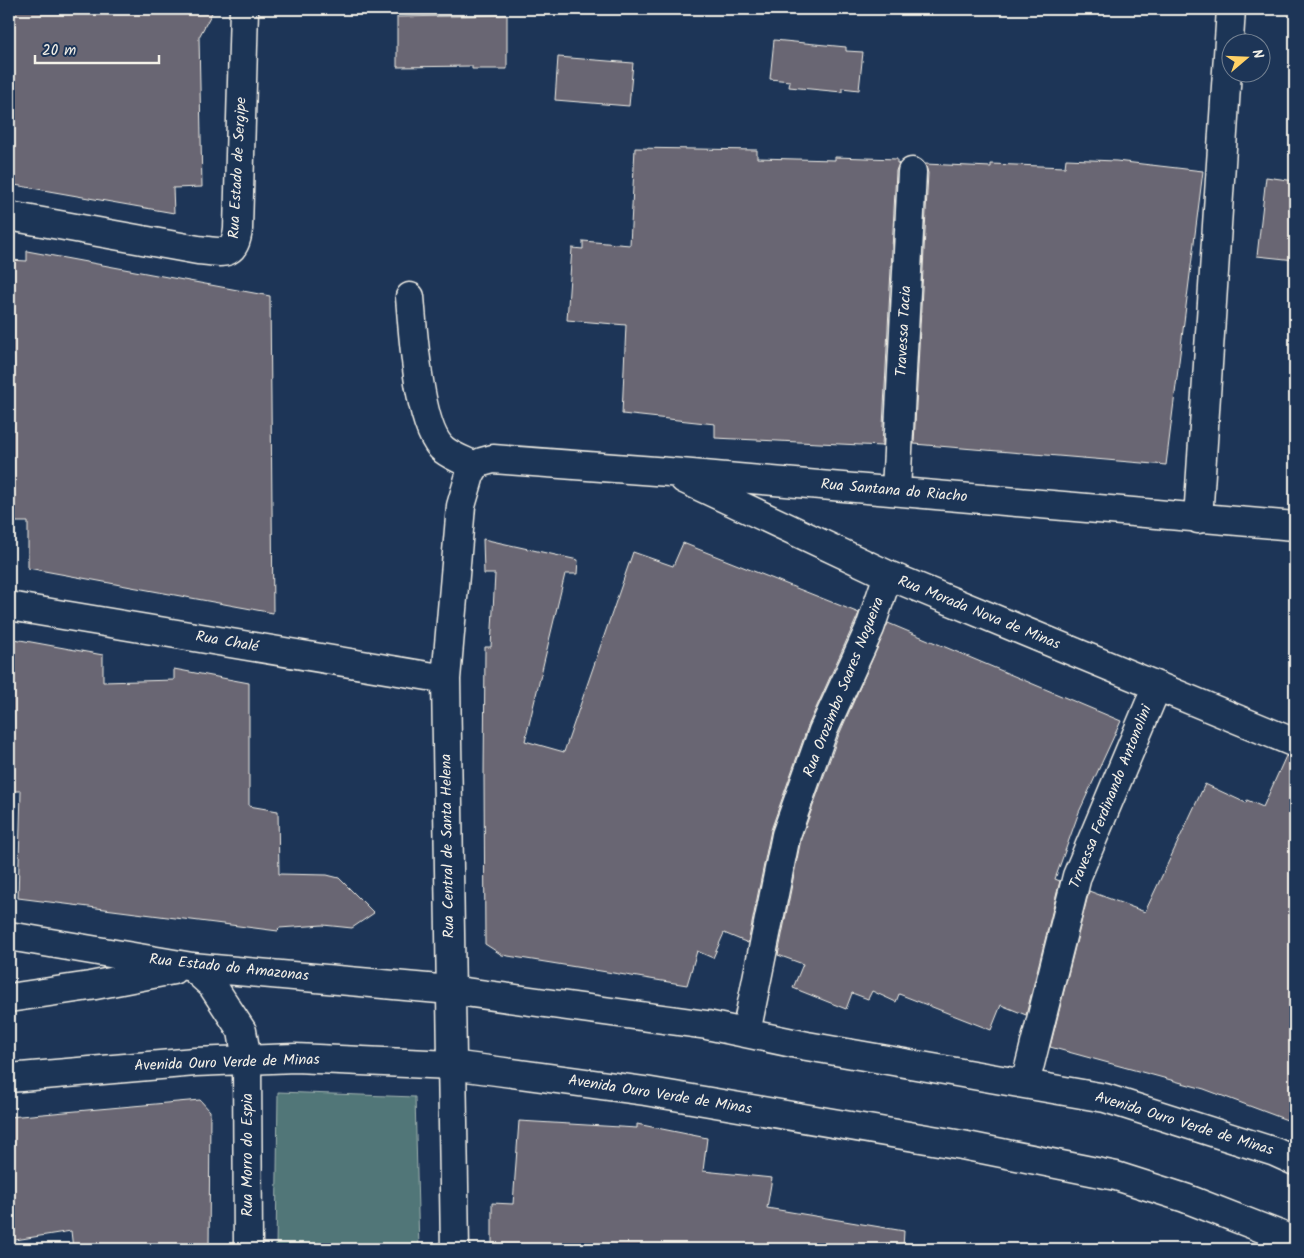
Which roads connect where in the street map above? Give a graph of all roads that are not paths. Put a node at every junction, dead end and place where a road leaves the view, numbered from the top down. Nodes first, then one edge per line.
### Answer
1 (244, 9) edge
2 (1231, 9) edge
3 (912, 172) dead end
4 (9, 216) edge
5 (410, 297) dead end
6 (484, 463) junction
7 (669, 472) junction
8 (896, 491) junction
9 (1198, 519) junction
10 (1295, 526) edge
11 (888, 576) junction
12 (9, 606) edge
13 (446, 679) junction
14 (1157, 686) junction
15 (1295, 743) edge
16 (9, 936) edge
17 (192, 967) junction
18 (450, 990) junction
19 (9, 998) edge
20 (746, 1033) junction
21 (247, 1060) junction
22 (451, 1065) junction
23 (9, 1078) edge
24 (1024, 1084) junction
25 (1295, 1161) edge
26 (1295, 1241) edge
27 (248, 1249) edge
28 (454, 1249) edge

1 - 4 street, Rua Estado de Sergipe
2 - 9 street
3 - 8 street, Travessa Tacia
5 - 6 street
6 - 7 street, Rua Santana do Riacho
6 - 13 street, Rua Central de Santa Helena
7 - 8 street, Rua Santana do Riacho
7 - 11 street, Rua Morada Nova de Minas
8 - 9 street, Rua Santana do Riacho
9 - 10 street, Rua Santana do Riacho
11 - 14 street, Rua Morada Nova de Minas
11 - 20 street, Rua Orozimbo Soares Nogueira
12 - 13 street, Rua Chalé
13 - 18 street, Rua Central de Santa Helena
14 - 15 street, Rua Morada Nova de Minas
14 - 24 street, Travessa Ferdinando Antonolini
16 - 17 street, Rua Estado do Amazonas
17 - 18 street, Rua Estado do Amazonas
17 - 19 street
17 - 21 street, Rua Morro do Espia
18 - 20 street, Avenida Ouro Verde de Minas
18 - 22 street, Rua Central de Santa Helena
20 - 24 street, Avenida Ouro Verde de Minas
21 - 22 street, Avenida Ouro Verde de Minas
21 - 23 street, Avenida Ouro Verde de Minas
21 - 27 street, Rua Morro do Espia
22 - 26 street, Avenida Ouro Verde de Minas
22 - 28 street, Rua Central de Santa Helena
24 - 25 street, Avenida Ouro Verde de Minas

